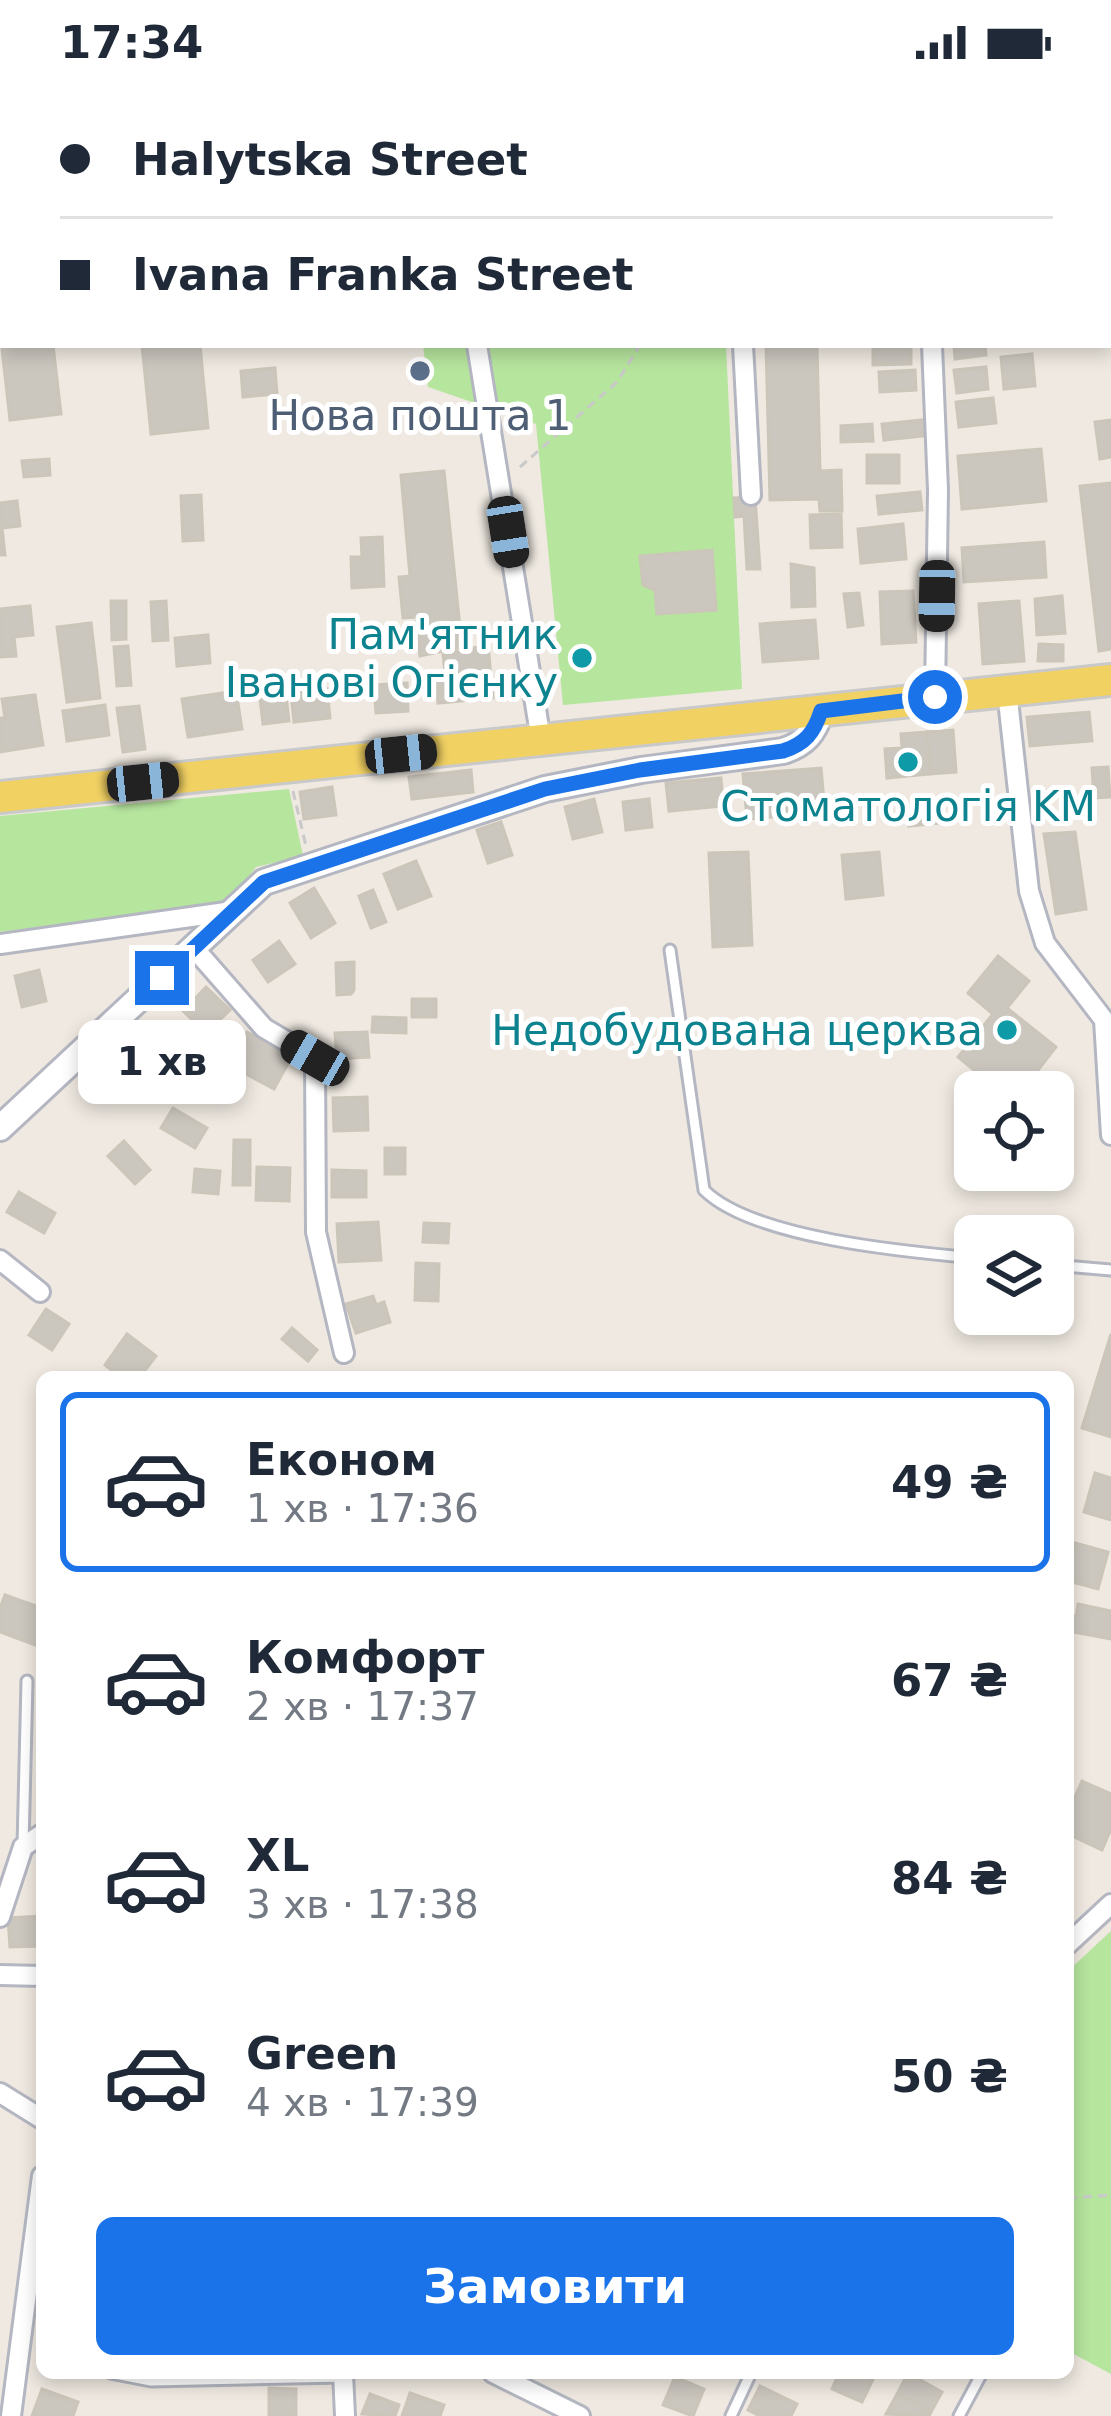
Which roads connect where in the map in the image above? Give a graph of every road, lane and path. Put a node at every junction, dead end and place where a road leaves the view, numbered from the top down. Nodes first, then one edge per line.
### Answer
1 (477, 348) edge
2 (638, 348) edge
3 (743, 348) edge
4 (932, 348) edge
5 (500, 484) junction
6 (751, 495) dead end
7 (1111, 680) edge
8 (1007, 691) junction
9 (935, 697) junction
10 (821, 711) junction
11 (541, 740) junction
12 (286, 766) junction
13 (0, 797) edge
14 (307, 849) dead end
15 (233, 911) junction
16 (0, 944) edge
17 (194, 948) junction
18 (670, 950) dead end
19 (0, 1128) edge
20 (1111, 1135) edge
21 (954, 1256) edge
22 (0, 1260) edge
23 (1074, 1267) edge
24 (1111, 1270) edge
25 (40, 1292) dead end
26 (344, 1353) dead end
27 (27, 1681) dead end
28 (36, 1838) edge
29 (23, 1846) junction
30 (1111, 1904) edge
31 (0, 1917) edge
32 (1074, 1938) edge
33 (0, 1975) edge
34 (36, 1976) edge
35 (0, 2093) edge
36 (36, 2118) edge
37 (1111, 2195) edge
38 (1074, 2198) edge
39 (36, 2222) edge
40 (145, 2379) edge
41 (190, 2379) edge
42 (344, 2379) edge
43 (506, 2379) edge
44 (748, 2379) edge
45 (979, 2379) edge
46 (11, 2416) edge
47 (344, 2416) edge
48 (580, 2416) edge
49 (731, 2416) edge
50 (959, 2416) edge

1 - 5 street
2 - 5 path
3 - 6 street
4 - 9 street
5 - 11 street
7 - 8 main road
8 - 9 main road
8 - 20 street
9 - 10 main road
10 - 11 main road
10 - 15 street
11 - 12 main road
12 - 13 main road
12 - 14 path
15 - 16 street
15 - 17 street
17 - 19 street
17 - 26 street
18 - 21 lane
22 - 25 street
23 - 24 lane
27 - 29 lane
28 - 29 street
29 - 31 street
30 - 32 street
33 - 34 street
35 - 36 street
37 - 38 path
39 - 46 street
40 - 41 lane
42 - 47 street
43 - 48 street
44 - 49 lane
45 - 50 lane

